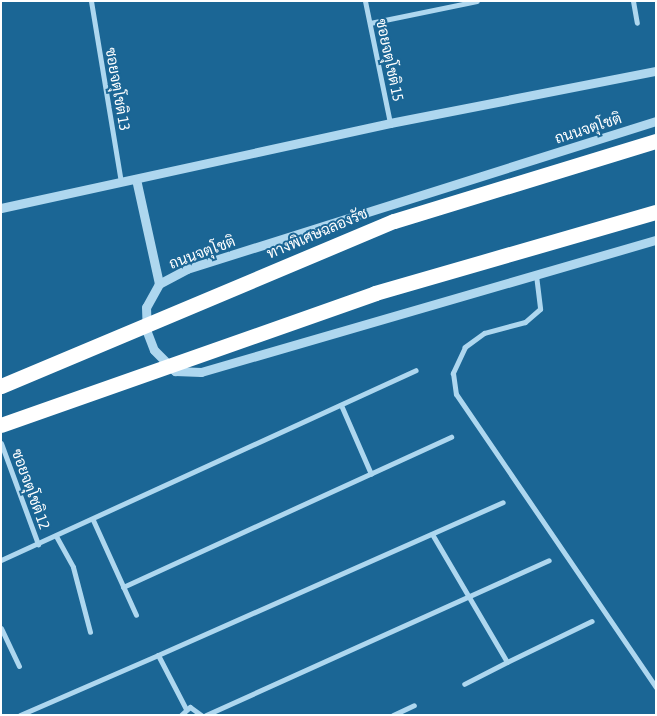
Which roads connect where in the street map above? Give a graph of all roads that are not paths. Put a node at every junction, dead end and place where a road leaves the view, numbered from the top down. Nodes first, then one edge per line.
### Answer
1 (91, 1) edge
2 (365, 1) edge
3 (477, 1) edge
4 (633, 1) edge
5 (370, 23) junction
6 (637, 23) dead end
7 (656, 71) edge
8 (656, 121) edge
9 (390, 123) junction
10 (656, 141) edge
11 (136, 179) junction
12 (121, 182) junction
13 (1, 208) edge
14 (656, 212) edge
15 (656, 240) edge
16 (536, 275) junction
17 (159, 284) junction
18 (416, 370) dead end
19 (1, 386) edge
20 (341, 405) junction
21 (1, 425) edge
22 (450, 437) dead end
23 (1, 443) edge
24 (371, 474) junction
25 (503, 502) dead end
26 (93, 520) junction
27 (432, 534) junction
28 (56, 536) junction
29 (38, 544) junction
30 (1, 560) edge
31 (548, 560) dead end
32 (123, 587) junction
33 (467, 598) junction
34 (136, 614) dead end
35 (592, 621) dead end
36 (1, 628) edge
37 (90, 632) dead end
38 (4, 640) edge
39 (158, 655) junction
40 (507, 662) junction
41 (19, 666) dead end
42 (464, 684) dead end
43 (656, 687) edge
44 (414, 705) dead end
45 (186, 709) junction
46 (20, 715) edge
47 (181, 715) edge
48 (201, 715) edge
49 (206, 715) edge
50 (393, 715) edge

1 - 12 street, ซอยจตุโชติ 13
2 - 5 street, ซอยจตุโชติ 15
3 - 5 street
4 - 6 street
5 - 9 street, ซอยจตุโชติ 15
7 - 9 street
8 - 17 street, ถนนจตุโชติ
9 - 11 street
10 - 19 highway, ทางพิเศษฉลองรัช, bridge
11 - 12 street
11 - 17 street
12 - 13 street
14 - 21 highway, bridge
15 - 16 street, ถนนจตุโชติ
16 - 17 street, ถนนจตุโชติ
16 - 43 street
18 - 20 street
20 - 24 street
20 - 26 street
22 - 24 street
23 - 29 street, ซอยจตุโชติ 12
24 - 32 street
25 - 27 street
26 - 28 street
26 - 32 street
27 - 33 street
27 - 39 street
28 - 29 street
28 - 37 street
29 - 30 street
31 - 33 street
32 - 34 street
33 - 40 street
33 - 49 street
35 - 40 street
36 - 38 street
38 - 41 street
39 - 45 street
39 - 46 street
40 - 42 street
44 - 50 street
45 - 47 street
45 - 48 street

